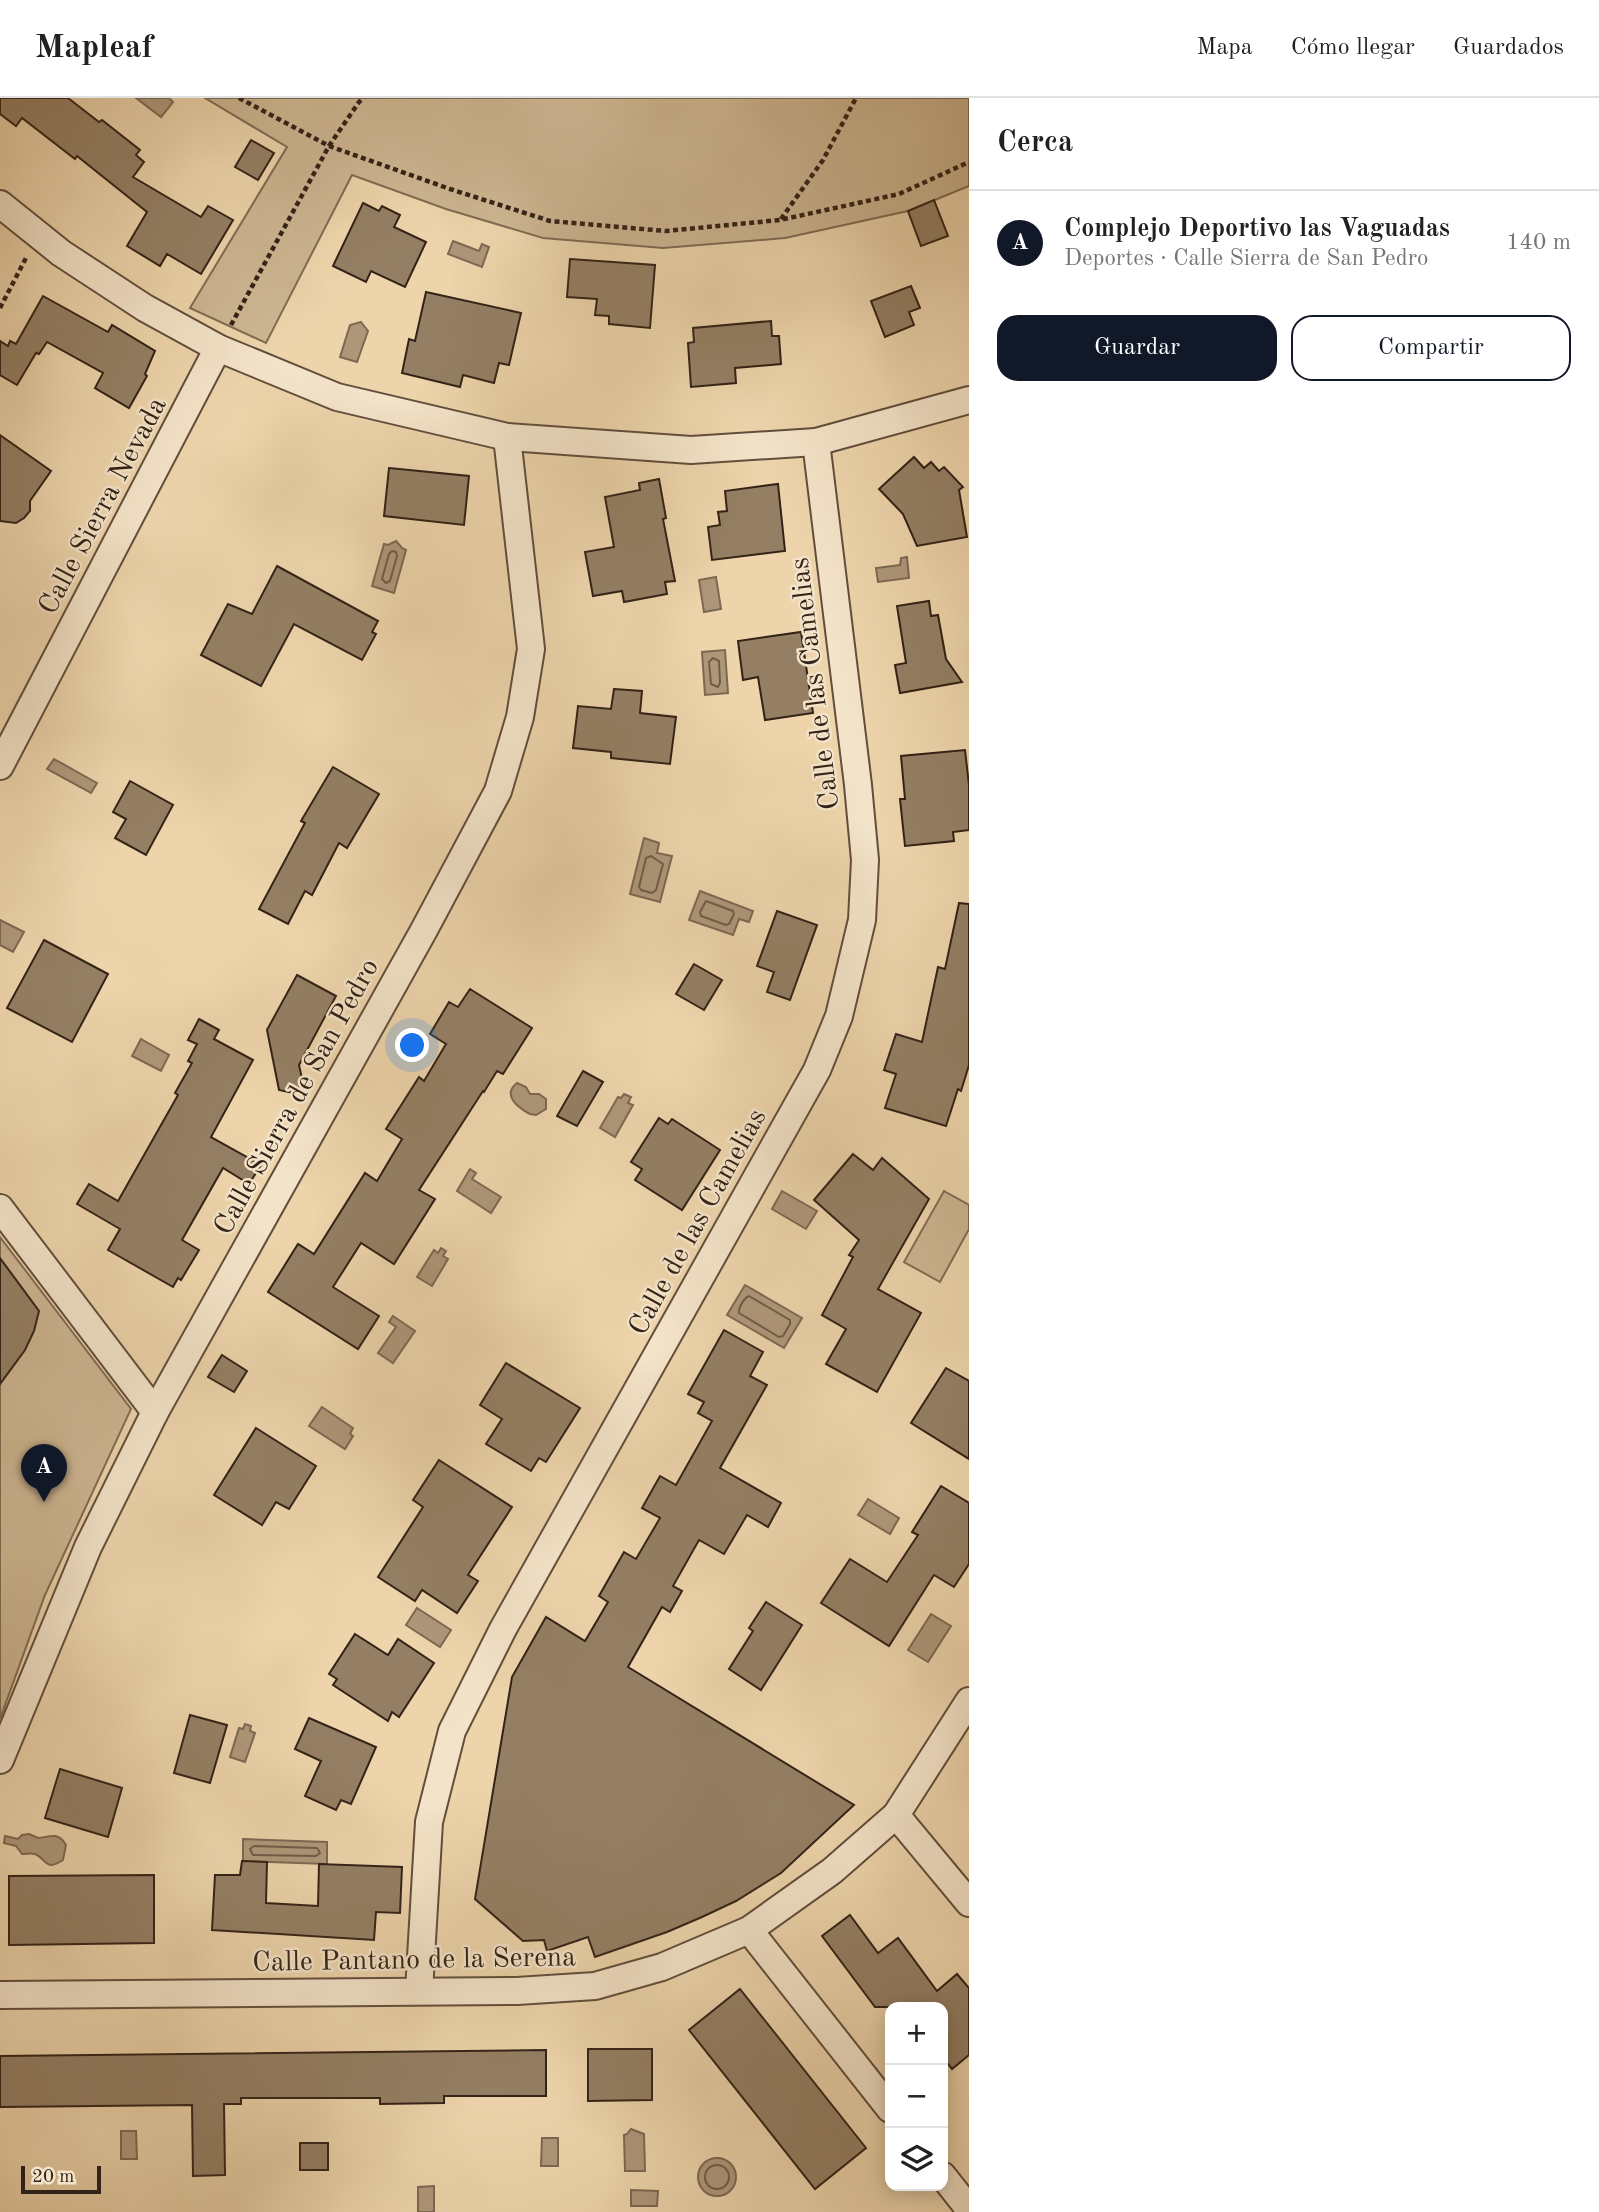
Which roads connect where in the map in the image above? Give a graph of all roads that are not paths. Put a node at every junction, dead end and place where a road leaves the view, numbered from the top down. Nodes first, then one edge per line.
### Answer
1 (0, 204) edge
2 (218, 348) junction
3 (969, 400) edge
4 (507, 438) junction
5 (816, 442) junction
6 (0, 766) edge
7 (0, 1208) edge
8 (155, 1412) junction
9 (969, 1701) edge
10 (0, 1759) edge
11 (896, 1815) junction
12 (969, 1903) edge
13 (749, 1930) junction
14 (419, 1991) junction
15 (0, 1995) edge
16 (885, 2103) edge
17 (948, 2182) edge
18 (969, 2209) edge

1 - 2 street
2 - 4 street
2 - 6 street, Calle Sierra Nevada
3 - 5 street
4 - 5 street
4 - 8 street, Calle Sierra de San Pedro
5 - 14 street, Calle de las Camelias
7 - 8 street
8 - 10 street, Calle Sierra de San Pedro
9 - 11 street, Calle Pantano de la Serena
11 - 12 street
11 - 13 street, Calle Pantano de la Serena
13 - 14 street, Calle Pantano de la Serena
13 - 16 street
14 - 15 street, Calle Pantano de la Serena
17 - 18 street

